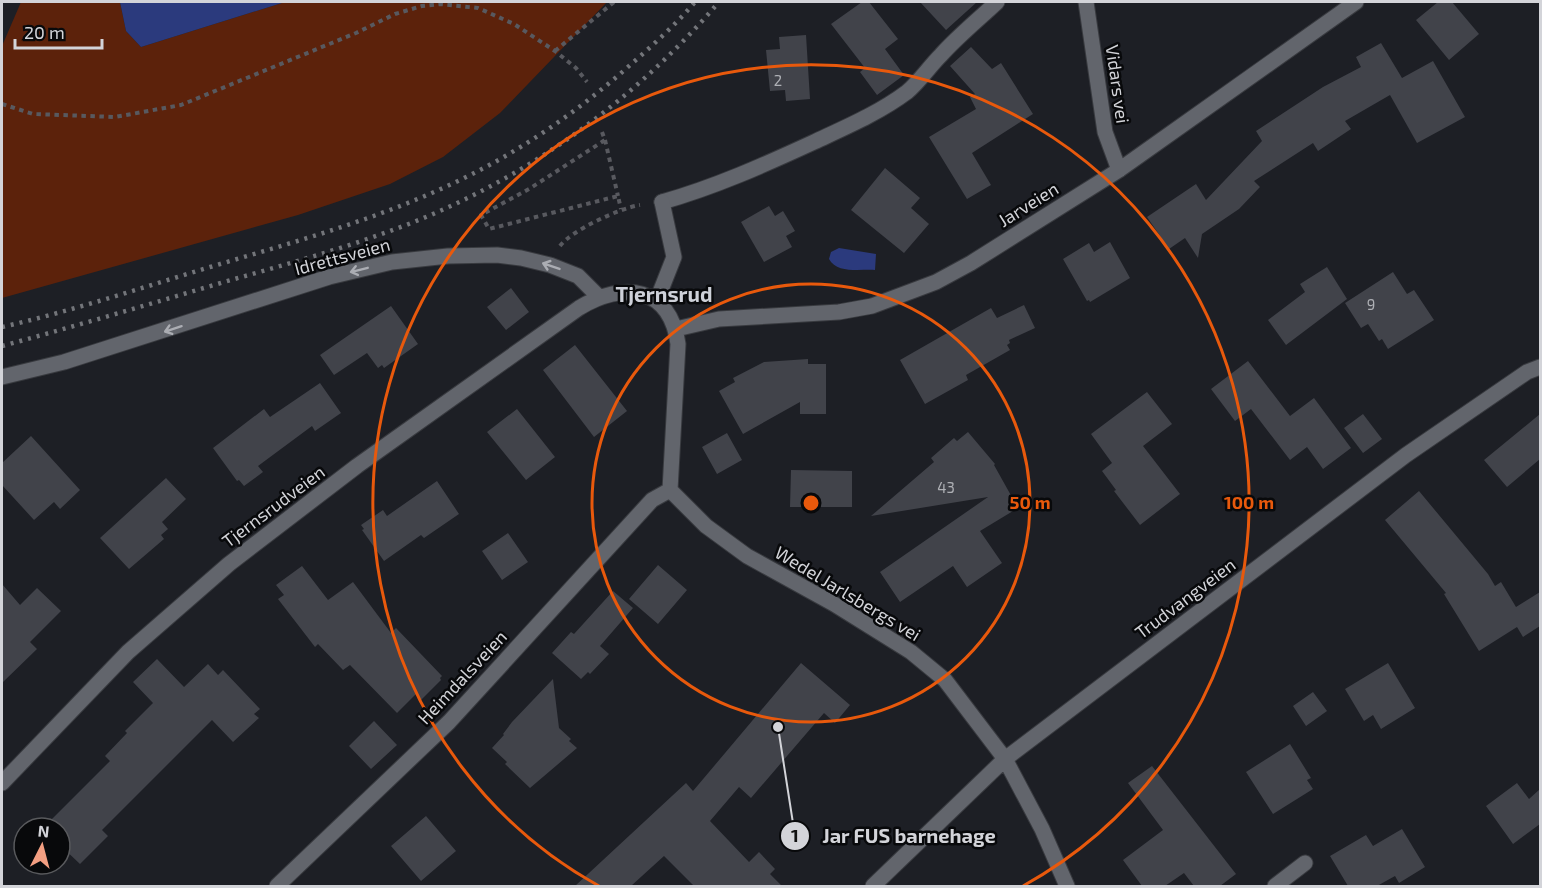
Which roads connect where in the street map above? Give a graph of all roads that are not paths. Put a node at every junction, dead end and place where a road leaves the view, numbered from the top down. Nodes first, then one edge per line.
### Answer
1 (997, 2) edge
2 (1086, 2) edge
3 (1356, 2) edge
4 (1119, 170) junction
5 (599, 297) junction
6 (657, 300) junction
7 (676, 329) junction
8 (1540, 367) edge
9 (2, 377) edge
10 (670, 490) junction
11 (1005, 759) junction
12 (2, 783) edge
13 (1305, 862) dead end
14 (277, 886) edge
15 (873, 886) edge
16 (1067, 886) edge
17 (1275, 886) edge

1 - 6 street
2 - 4 street, Vidars vei
3 - 4 street, Jarveien
4 - 7 street, Jarveien
5 - 6 street
5 -> 9 street, Idrettsveien
5 - 12 street, Tjernsrudveien
6 - 7 street
7 - 10 street
8 - 11 street, Trudvangveien
10 - 11 street, Wedel Jarlsbergs vei
10 - 14 street, Heimdalsveien
11 - 15 street, Trudvangveien
11 - 16 street, Wedel Jarlsbergs vei
13 - 17 street

